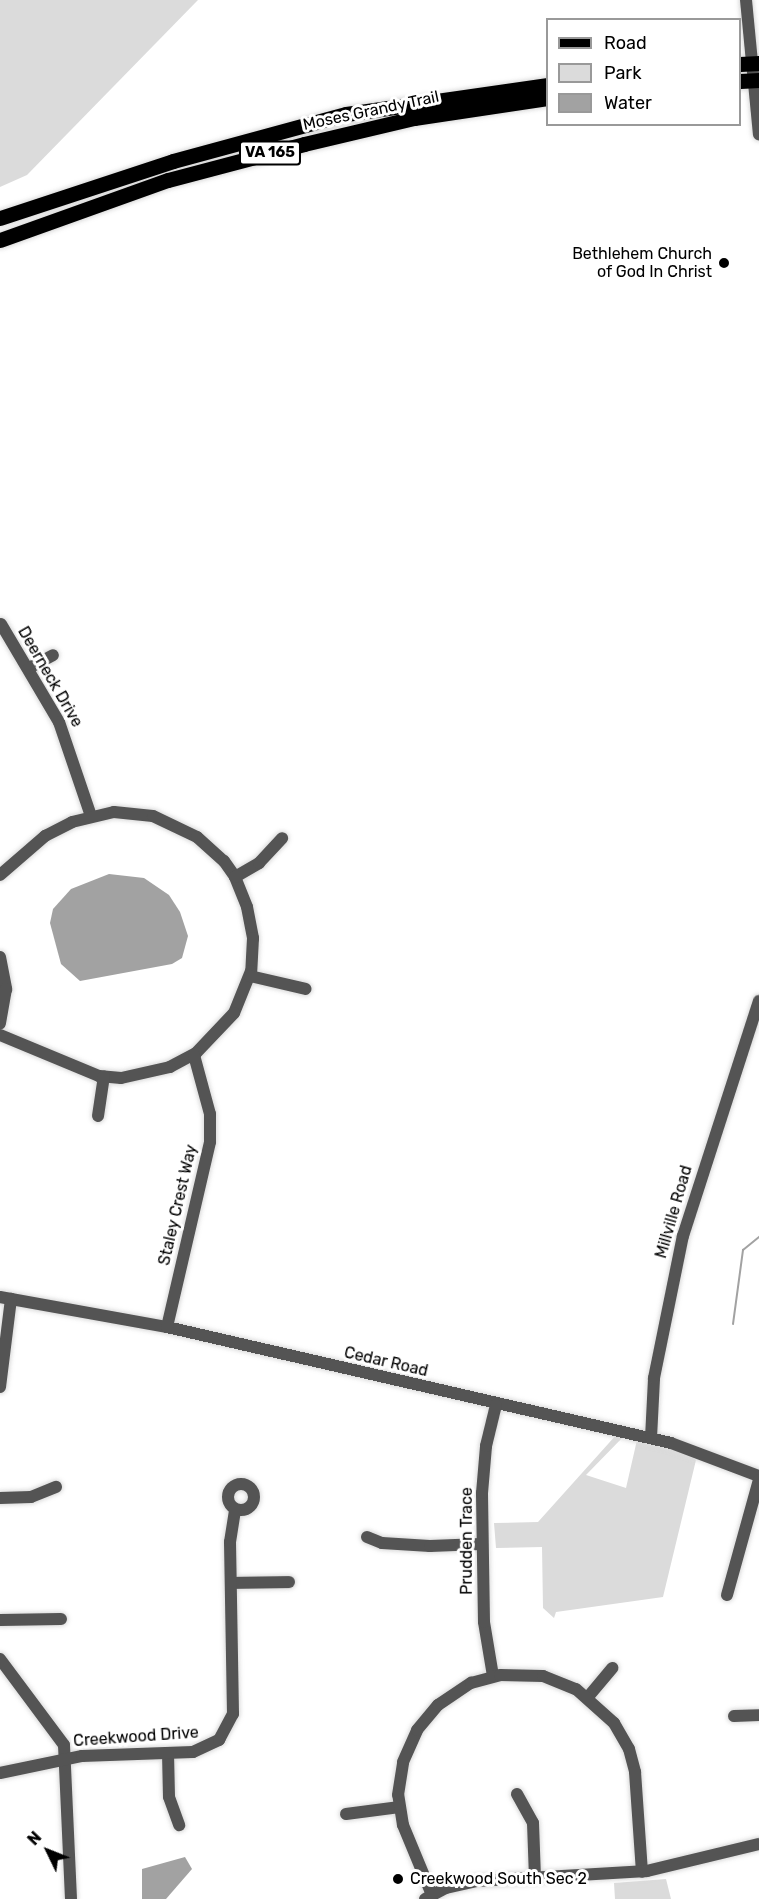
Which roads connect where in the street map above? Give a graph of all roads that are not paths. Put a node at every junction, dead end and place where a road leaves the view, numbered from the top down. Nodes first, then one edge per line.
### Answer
1 (746, 0) edge
2 (750, 63) edge
3 (751, 81) edge
4 (546, 85) edge
5 (546, 98) edge
6 (759, 134) edge
7 (0, 218) edge
8 (0, 240) edge
9 (1, 624) edge
10 (53, 655) dead end
11 (29, 668) junction
12 (91, 816) junction
13 (282, 838) dead end
14 (0, 875) edge
15 (235, 877) junction
16 (0, 957) edge
17 (250, 976) junction
18 (306, 989) dead end
19 (759, 1000) edge
20 (0, 1023) edge
21 (0, 1035) edge
22 (194, 1055) junction
23 (104, 1076) junction
24 (98, 1116) dead end
25 (6, 1298) edge
26 (167, 1327) junction
27 (0, 1387) edge
28 (496, 1405) junction
29 (651, 1438) junction
30 (759, 1478) edge
31 (56, 1487) dead end
32 (0, 1498) edge
33 (235, 1509) dead end
34 (367, 1537) dead end
35 (481, 1544) junction
36 (289, 1582) dead end
37 (232, 1583) junction
38 (727, 1595) dead end
39 (61, 1619) dead end
40 (0, 1620) edge
41 (0, 1659) edge
42 (612, 1668) dead end
43 (493, 1676) junction
44 (588, 1697) junction
45 (759, 1715) edge
46 (735, 1716) dead end
47 (168, 1753) junction
48 (65, 1759) junction
49 (0, 1773) edge
50 (518, 1794) dead end
51 (400, 1807) junction
52 (346, 1814) dead end
53 (179, 1825) dead end
54 (759, 1844) edge
55 (642, 1872) junction
56 (535, 1878) junction
57 (429, 1897) edge
58 (71, 1899) edge

1 - 2 street
2 - 3 street
3 - 6 street
4 - 7 main road, Moses Grandy Trail / VA 165
5 - 8 main road, Moses Grandy Trail / VA 165
9 - 11 street, Deerneck Drive
10 - 11 street
11 - 12 street, Deerneck Drive
12 - 14 street
12 - 15 street
13 - 15 street
15 - 17 street
16 - 20 street
17 - 18 street
17 - 22 street
19 - 29 street, Millville Road
21 - 23 street
22 - 23 street
22 - 26 street, Staley Crest Way
23 - 24 street
25 - 26 street, Cedar Road
25 - 27 street
26 - 28 street, Cedar Road
28 - 29 street, Cedar Road
28 - 35 street, Prudden Trace
29 - 30 street, Cedar Road
30 - 38 street
31 - 32 street
33 - 37 street, Creekwood Drive
34 - 35 street
35 - 43 street, Prudden Trace
36 - 37 street
37 - 47 street, Creekwood Drive
39 - 40 street
41 - 48 street
42 - 44 street
43 - 44 street
43 - 51 street
44 - 55 street
45 - 46 street
47 - 48 street, Creekwood Drive
47 - 53 street
48 - 49 street, Creekwood Drive
48 - 58 street
50 - 56 street
51 - 52 street
51 - 57 street
54 - 55 street
55 - 56 street
56 - 57 street

